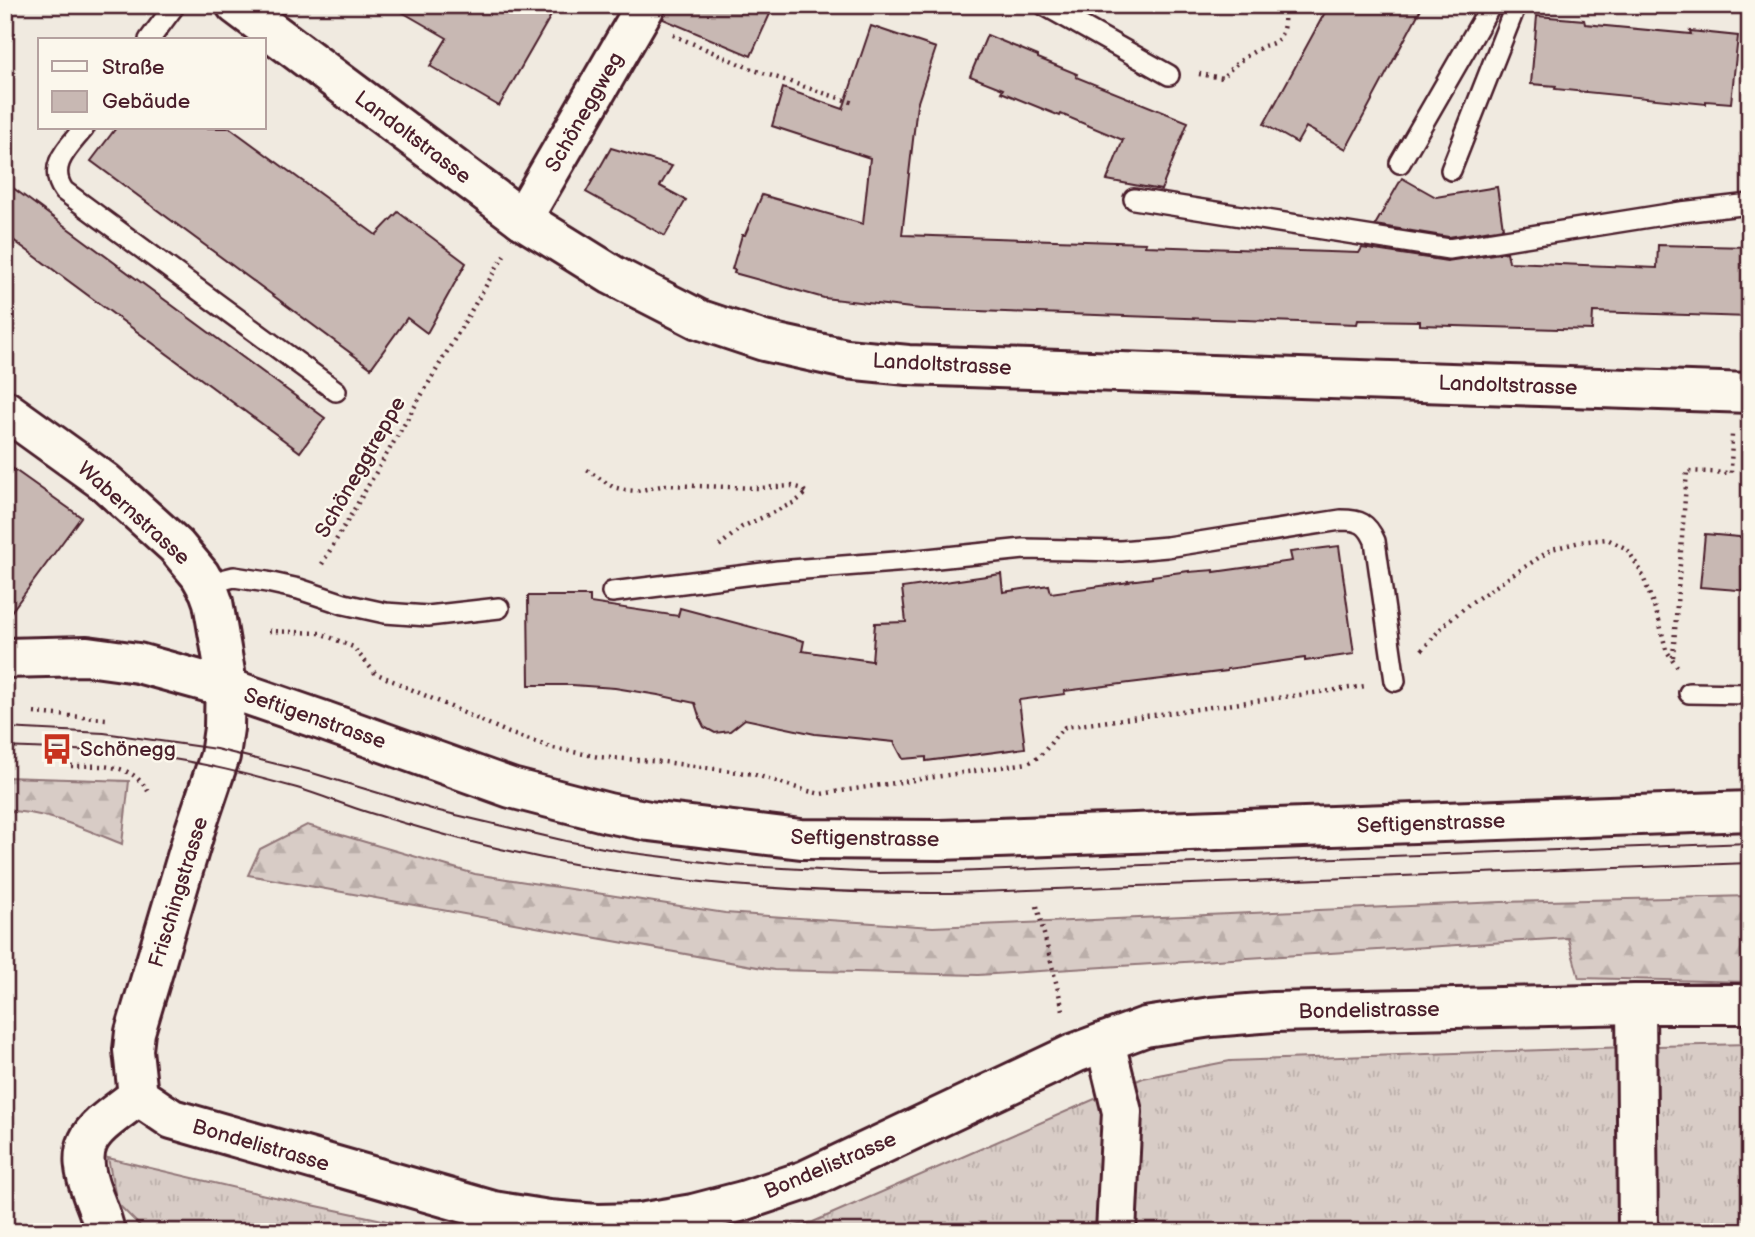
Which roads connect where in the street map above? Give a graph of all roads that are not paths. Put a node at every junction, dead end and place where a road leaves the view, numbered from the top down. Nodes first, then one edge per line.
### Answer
1 (175, 5) edge
2 (236, 5) edge
3 (1044, 5) edge
4 (1491, 5) edge
5 (1516, 5) edge
6 (642, 13) edge
7 (150, 38) edge
8 (1169, 75) dead end
9 (83, 130) edge
10 (1400, 163) dead end
11 (1451, 170) dead end
12 (1134, 199) dead end
13 (1750, 204) edge
14 (516, 232) junction
15 (335, 391) dead end
16 (1741, 407) edge
17 (5, 410) edge
18 (206, 584) junction
19 (611, 592) dead end
20 (499, 608) dead end
21 (5, 658) edge
22 (1395, 681) road end
23 (225, 687) junction
24 (1689, 693) road end
25 (1750, 694) edge
26 (1750, 811) edge
27 (1636, 1004) junction
28 (1750, 1004) edge
29 (1105, 1042) junction
30 (138, 1096) junction
31 (105, 1232) edge
32 (1116, 1232) edge
33 (1638, 1232) edge

1 - 7 lane
2 - 14 street, Landoltstrasse
3 - 8 lane
4 - 10 lane
5 - 11 lane
6 - 14 street, Schöneggweg
9 - 15 lane
12 - 13 lane
14 - 16 street, Landoltstrasse
17 - 18 street, Wabernstrasse
18 - 20 lane
18 - 23 street, Wabernstrasse
19 - 22 lane
21 - 23 street, Seftigenstrasse
23 - 26 street, Seftigenstrasse
23 - 30 street, Frischingstrasse
24 - 25 lane
27 - 28 street, Bondelistrasse
27 - 29 street, Bondelistrasse
27 - 33 street
29 - 30 street, Bondelistrasse
29 - 32 street
30 - 31 street

